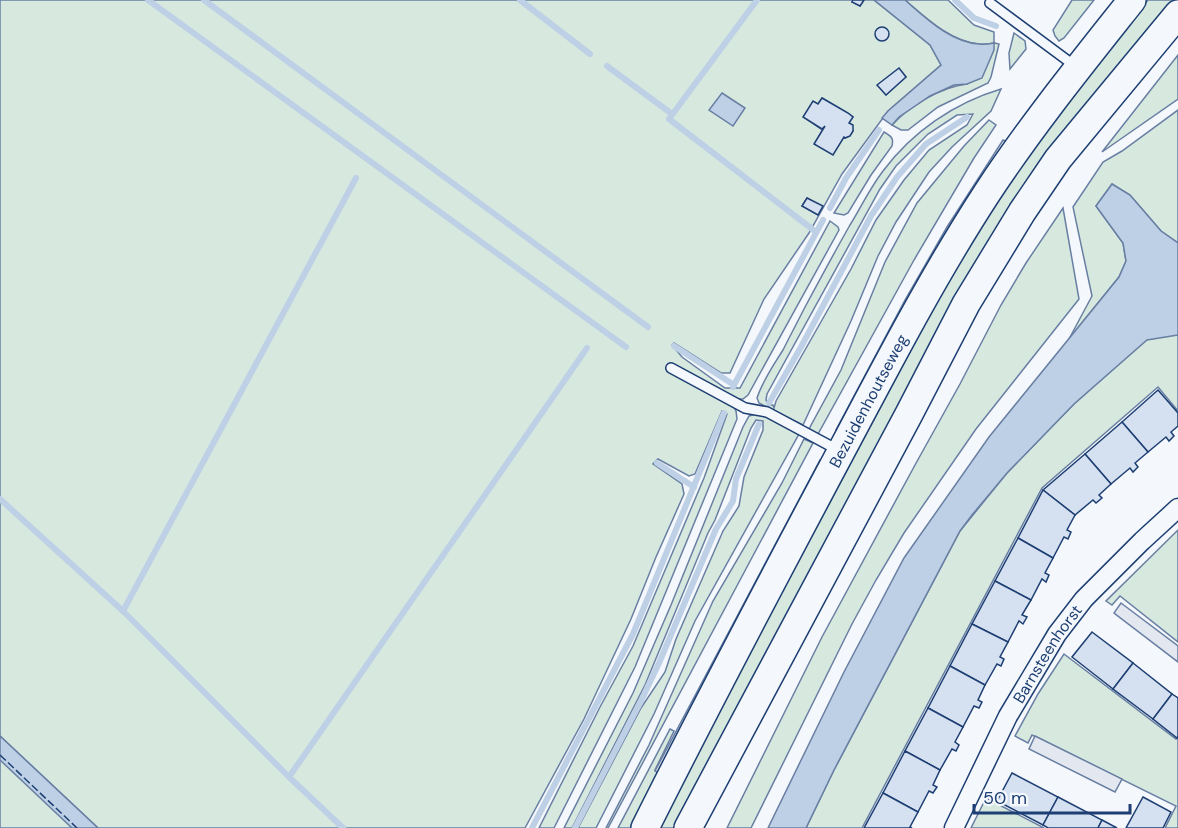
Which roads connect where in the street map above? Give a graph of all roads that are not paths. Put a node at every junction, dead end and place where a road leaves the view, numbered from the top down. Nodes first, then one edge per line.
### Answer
1 (1132, 0) edge
2 (990, 3) dead end
3 (1178, 14) edge
4 (1078, 68) junction
5 (671, 368) dead end
6 (841, 452) junction
7 (1178, 508) edge
8 (645, 828) edge
9 (688, 828) edge
10 (954, 828) edge

1 - 4 main road, Bezuidenhoutseweg
2 - 4 lane
3 - 9 main road
4 - 6 main road, Bezuidenhoutseweg
5 - 6 lane
6 - 8 main road, Bezuidenhoutseweg
7 - 10 street, Barnsteenhorst

